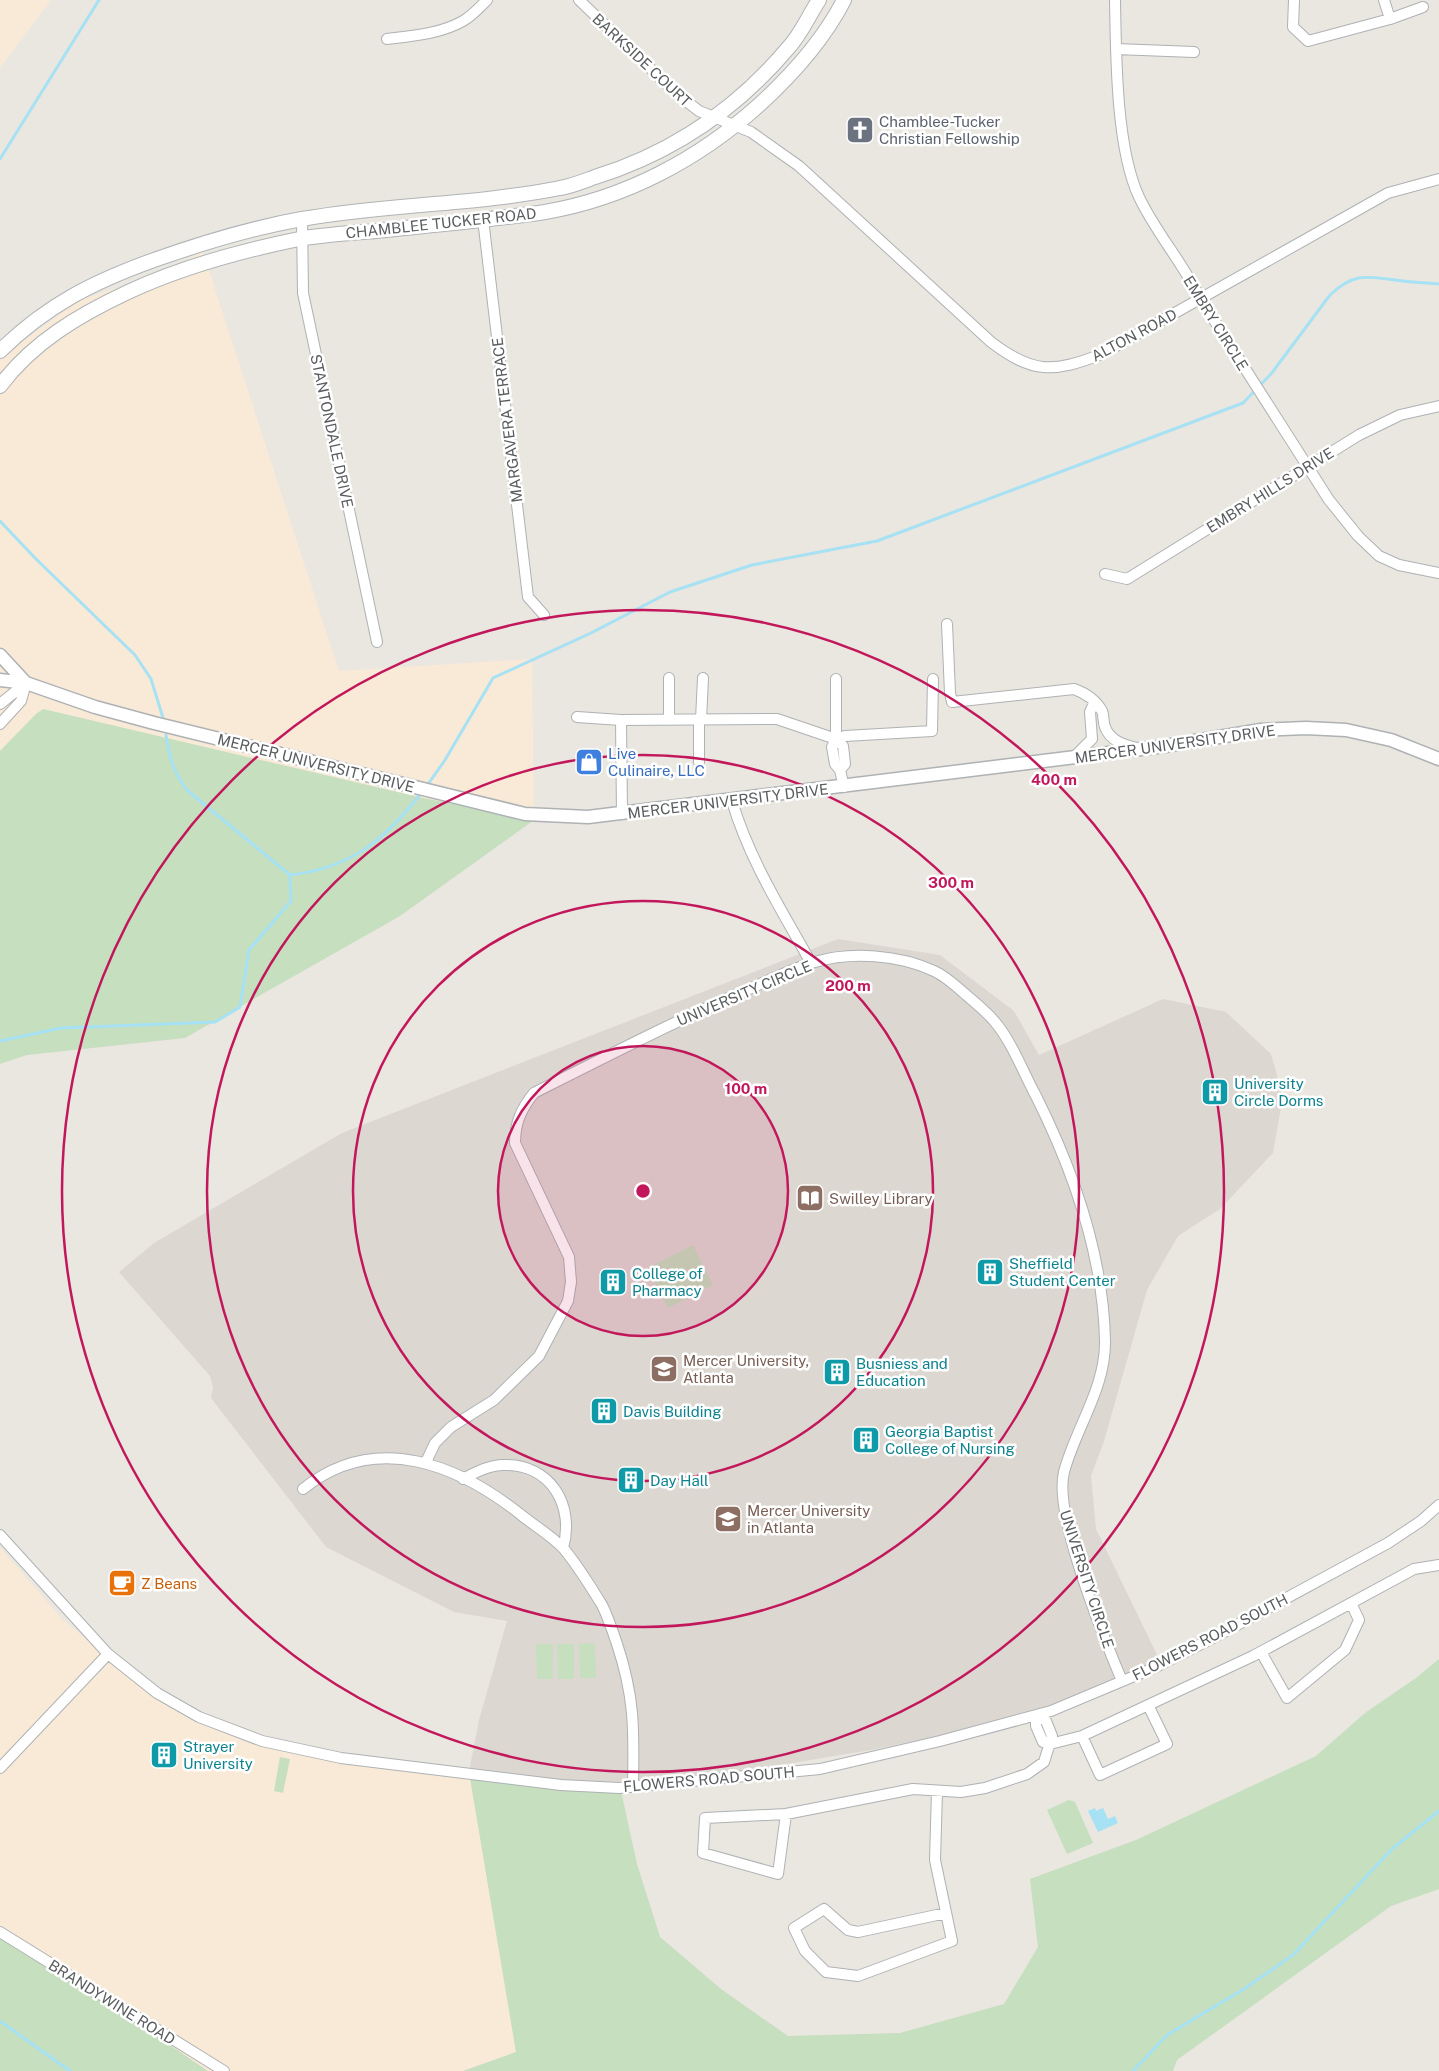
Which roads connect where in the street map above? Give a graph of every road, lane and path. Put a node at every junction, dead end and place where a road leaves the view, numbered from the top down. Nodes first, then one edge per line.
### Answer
1 (488, 0) edge
2 (579, 0) edge
3 (819, 0) edge
4 (844, 0) edge
5 (1115, 0) edge
6 (1294, 0) edge
7 (1384, 0) edge
8 (1423, 7) dead end
9 (1390, 19) junction
10 (386, 39) dead end
11 (1116, 49) junction
12 (1194, 52) dead end
13 (714, 119) junction
14 (736, 126) junction
15 (1439, 179) edge
16 (302, 219) junction
17 (483, 219) junction
18 (301, 239) junction
19 (1200, 298) junction
20 (0, 351) edge
21 (0, 386) edge
22 (1439, 406) edge
23 (1307, 466) junction
24 (1439, 573) edge
25 (1106, 574) dead end
26 (544, 615) dead end
27 (947, 624) dead end
28 (377, 642) dead end
29 (0, 655) edge
30 (669, 678) dead end
31 (703, 678) dead end
32 (933, 679) dead end
33 (0, 680) edge
34 (836, 680) dead end
35 (26, 683) junction
36 (0, 704) edge
37 (1094, 704) junction
38 (577, 718) dead end
39 (621, 720) junction
40 (669, 720) junction
41 (700, 720) junction
42 (0, 724) edge
43 (1106, 729) junction
44 (1092, 731) junction
45 (836, 739) junction
46 (1140, 749) junction
47 (1074, 757) junction
48 (1439, 759) edge
49 (699, 762) dead end
50 (844, 786) junction
51 (732, 801) junction
52 (622, 814) junction
53 (812, 963) junction
54 (426, 1462) junction
55 (464, 1479) junction
56 (303, 1489) dead end
57 (1439, 1505) edge
58 (0, 1535) edge
59 (563, 1548) junction
60 (1439, 1565) edge
61 (1351, 1603) junction
62 (1261, 1652) junction
63 (108, 1654) junction
64 (1122, 1682) junction
65 (1148, 1705) junction
66 (1036, 1715) junction
67 (1082, 1736) junction
68 (1050, 1744) junction
69 (0, 1768) edge
70 (633, 1786) junction
71 (936, 1792) junction
72 (786, 1814) junction
73 (946, 1912) junction
74 (0, 1932) edge
75 (224, 2071) edge

1 - 10 street
2 - 13 street, BARKSIDE COURT
3 - 13 main road, CHAMBLEE TUCKER ROAD
4 - 14 main road, CHAMBLEE TUCKER ROAD
5 - 11 street, EMBRY CIRCLE
6 - 9 street
7 - 9 street
8 - 9 street
11 - 12 street
11 - 19 street, EMBRY CIRCLE
13 - 14 street, BARKSIDE COURT
13 - 16 main road, CHAMBLEE TUCKER ROAD
14 - 17 main road, CHAMBLEE TUCKER ROAD
14 - 19 street, ALTON ROAD
15 - 19 street, ALTON ROAD
16 - 18 street, STANTONDALE DRIVE
16 - 20 main road, CHAMBLEE TUCKER ROAD
17 - 18 main road, CHAMBLEE TUCKER ROAD
17 - 26 street, MARGAVERA TERRACE
18 - 21 main road, CHAMBLEE TUCKER ROAD
18 - 28 street, STANTONDALE DRIVE
19 - 23 street, EMBRY CIRCLE
22 - 23 street, EMBRY HILLS DRIVE
23 - 24 street, EMBRY CIRCLE
23 - 25 street, EMBRY HILLS DRIVE
27 - 37 street
29 - 35 street, MERCER UNIVERSITY DRIVE
30 - 40 street
31 - 41 street
32 - 45 street
33 - 35 street, MERCER UNIVERSITY DRIVE
34 - 45 street
35 - 36 street
35 - 42 street
35 - 52 street, MERCER UNIVERSITY DRIVE
37 - 43 street
37 - 44 street
38 - 39 street
39 - 40 street
39 - 52 street
40 - 41 street
41 - 45 street
41 - 49 street
43 - 44 street
43 - 46 street
44 - 47 street
45 - 50 street
46 - 47 street, MERCER UNIVERSITY DRIVE
46 - 48 street, MERCER UNIVERSITY DRIVE
47 - 50 street, MERCER UNIVERSITY DRIVE
50 - 51 street, MERCER UNIVERSITY DRIVE
51 - 52 street, MERCER UNIVERSITY DRIVE
51 - 53 street
53 - 54 street, UNIVERSITY CIRCLE
53 - 64 street, UNIVERSITY CIRCLE
54 - 55 street
54 - 56 street
55 - 59 street
55 - 59 street
57 - 64 street, FLOWERS ROAD SOUTH
58 - 63 street, FLOWERS ROAD SOUTH
59 - 70 street
60 - 61 street
61 - 62 street
61 - 62 street
62 - 65 street
63 - 69 street
63 - 70 street, FLOWERS ROAD SOUTH
64 - 66 street, FLOWERS ROAD SOUTH
65 - 67 street
65 - 67 street
66 - 68 street
66 - 70 street, FLOWERS ROAD SOUTH
67 - 68 street
68 - 71 street
71 - 72 street
71 - 73 street
72 - 72 street
73 - 73 street
74 - 75 street, BRANDYWINE ROAD

